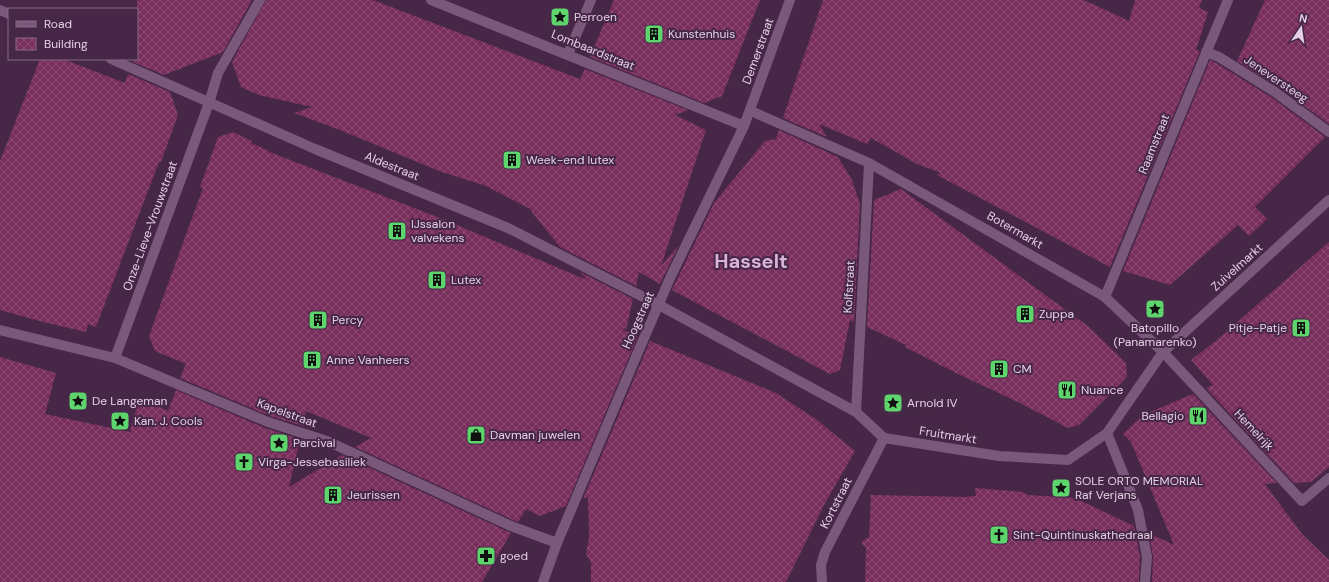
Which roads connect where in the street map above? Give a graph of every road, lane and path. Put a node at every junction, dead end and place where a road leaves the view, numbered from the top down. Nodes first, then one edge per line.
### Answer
1 (260, 0) edge
2 (591, 0) edge
3 (790, 0) edge
4 (1228, 0) edge
5 (434, 1) edge
6 (1206, 52) junction
7 (568, 54) junction
8 (113, 60) edge
9 (209, 103) junction
10 (750, 110) junction
11 (744, 126) junction
12 (1329, 132) edge
13 (869, 163) junction
14 (1329, 200) edge
15 (1105, 297) junction
16 (659, 305) junction
17 (0, 330) edge
18 (1163, 352) junction
19 (115, 358) junction
20 (856, 412) junction
21 (1107, 433) junction
22 (884, 438) junction
23 (1329, 478) edge
24 (557, 543) junction
25 (543, 582) edge
26 (822, 582) edge
27 (1145, 582) edge

1 - 9 street, Onze-Lieve-Vrouwstraat
2 - 7 street
3 - 10 street, Demerstraat
4 - 6 street, Raamstraat
5 - 7 street, Lombaardstraat
6 - 12 street, Jeneversteeg
6 - 15 street, Raamstraat
7 - 11 street, Lombaardstraat
8 - 9 street, Aldestraat
9 - 16 street, Aldestraat
9 - 19 street, Onze-Lieve-Vrouwstraat
10 - 11 street, Hoogstraat
10 - 13 street, Botermarkt
11 - 16 street, Hoogstraat
13 - 15 street, Botermarkt
13 - 20 street, Kolfstraat
14 - 18 street, Zuivelmarkt
15 - 18 street, Botermarkt
16 - 20 street
16 - 24 street, Hoogstraat
17 - 19 street, Kapelstraat
18 - 21 street
18 - 23 street, Hemelrijk
19 - 24 street, Kapelstraat
20 - 22 street
21 - 22 street, Fruitmarkt
21 - 27 street
22 - 26 street, Kortstraat
24 - 25 street, Hoogstraat

